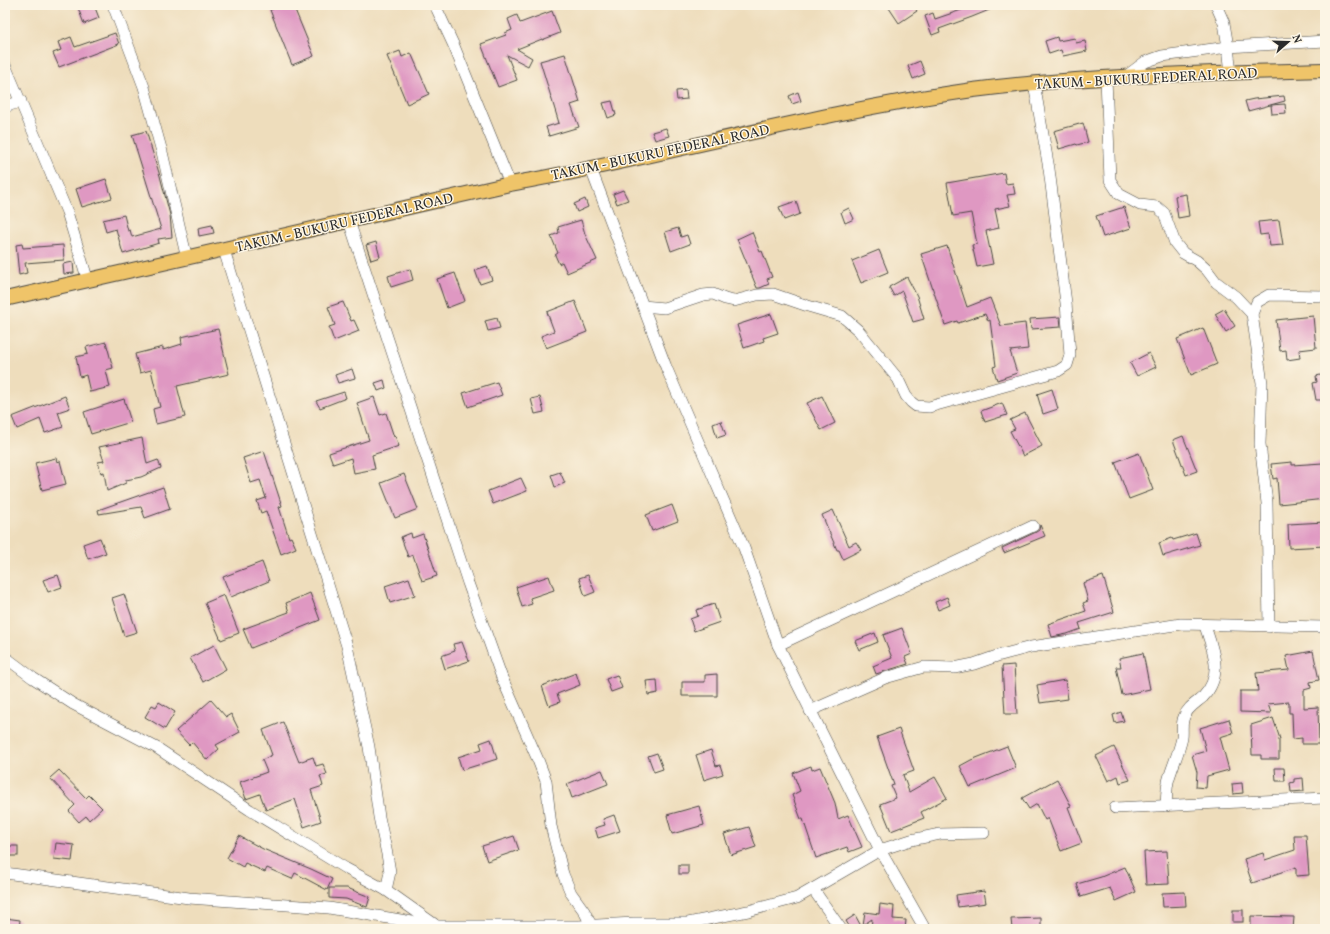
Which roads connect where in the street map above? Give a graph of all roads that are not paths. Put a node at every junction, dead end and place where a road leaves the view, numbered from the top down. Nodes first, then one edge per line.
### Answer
1 (114, 5) edge
2 (435, 5) edge
3 (1216, 5) edge
4 (1325, 41) edge
5 (1228, 47) junction
6 (5, 65) edge
7 (1325, 70) edge
8 (1231, 73) junction
9 (1125, 77) junction
10 (1106, 78) junction
11 (1034, 83) junction
12 (21, 101) junction
13 (5, 107) edge
14 (591, 169) junction
15 (510, 184) junction
16 (349, 221) junction
17 (224, 250) junction
18 (187, 259) junction
19 (88, 281) junction
20 (1325, 296) edge
21 (5, 300) edge
22 (643, 306) junction
23 (1252, 314) junction
24 (1033, 526) dead end
25 (1205, 626) junction
26 (1270, 627) junction
27 (1325, 627) edge
28 (778, 645) junction
29 (5, 657) edge
30 (810, 711) junction
31 (1325, 798) edge
32 (1166, 806) junction
33 (1115, 808) dead end
34 (984, 833) dead end
35 (880, 850) junction
36 (5, 873) edge
37 (813, 889) junction
38 (386, 890) junction
39 (591, 925) junction
40 (440, 927) edge
41 (841, 929) edge
42 (925, 929) edge

1 - 18 street
2 - 15 street
3 - 5 street
4 - 5 street
5 - 8 street
5 - 9 street
6 - 12 street
7 - 8 main road, TAKUM - BUKURU FEDERAL ROAD
8 - 9 main road, TAKUM - BUKURU FEDERAL ROAD
9 - 10 main road, TAKUM - BUKURU FEDERAL ROAD
10 - 11 main road, TAKUM - BUKURU FEDERAL ROAD
10 - 23 street
11 - 14 main road, TAKUM - BUKURU FEDERAL ROAD
11 - 22 street
12 - 13 street
12 - 19 street
14 - 15 main road, TAKUM - BUKURU FEDERAL ROAD
14 - 22 street
15 - 16 main road, TAKUM - BUKURU FEDERAL ROAD
16 - 17 main road, TAKUM - BUKURU FEDERAL ROAD
16 - 39 street
17 - 18 main road, TAKUM - BUKURU FEDERAL ROAD
17 - 38 street
18 - 19 main road, TAKUM - BUKURU FEDERAL ROAD
19 - 21 main road, TAKUM - BUKURU FEDERAL ROAD
20 - 23 street
22 - 28 street
23 - 26 street
24 - 28 street
25 - 26 street
25 - 30 street
25 - 32 street
26 - 27 street
28 - 30 street
29 - 38 street
30 - 35 street
31 - 32 street
32 - 33 street
34 - 35 street
35 - 37 street
35 - 42 street
36 - 40 street
37 - 39 street
37 - 41 street
38 - 40 street
39 - 40 street

